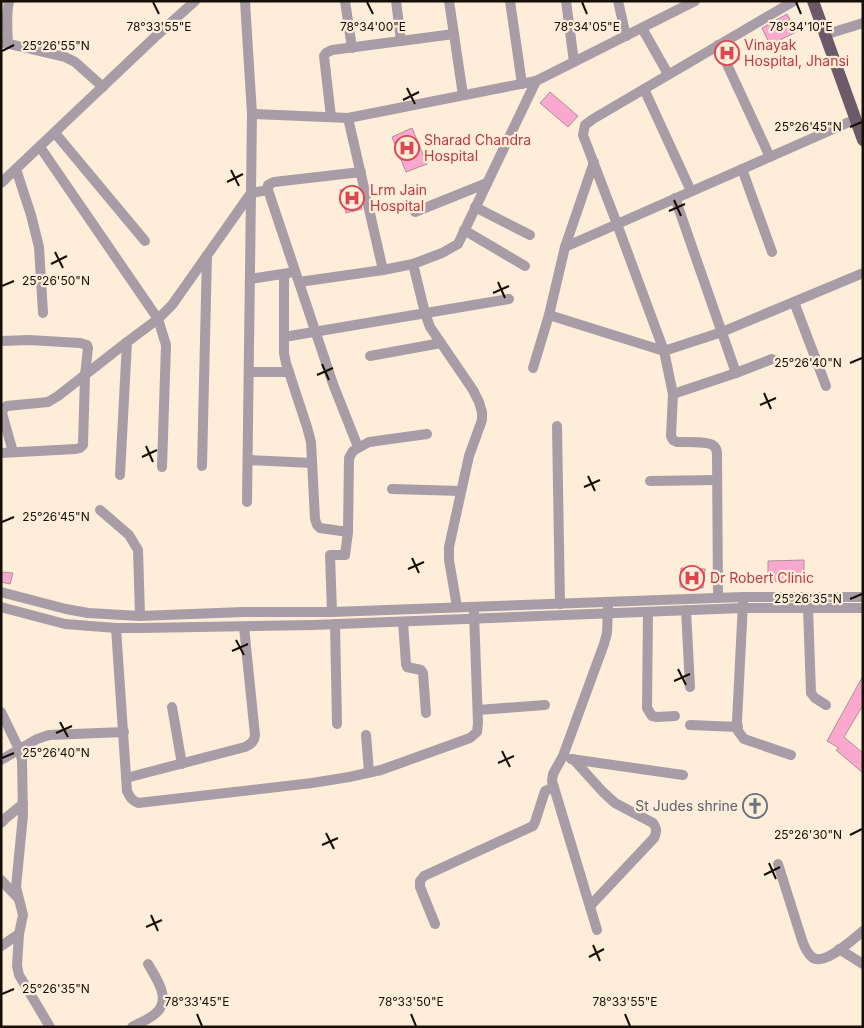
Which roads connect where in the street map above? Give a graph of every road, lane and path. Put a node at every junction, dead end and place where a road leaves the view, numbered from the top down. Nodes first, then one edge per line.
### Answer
1 (9, 1) edge
2 (195, 1) edge
3 (245, 1) edge
4 (345, 1) edge
5 (396, 1) edge
6 (449, 1) edge
7 (510, 1) edge
8 (566, 1) edge
9 (618, 1) edge
10 (695, 1) edge
11 (794, 1) edge
12 (812, 1) edge
13 (863, 23) edge
14 (642, 28) junction
15 (454, 34) junction
16 (824, 35) junction
17 (626, 36) junction
18 (402, 41) junction
19 (5, 43) edge
20 (718, 45) junction
21 (352, 48) junction
22 (574, 62) junction
23 (668, 74) junction
24 (536, 81) junction
25 (522, 84) junction
26 (103, 87) junction
27 (644, 89) junction
28 (463, 95) junction
29 (252, 114) junction
30 (331, 118) junction
31 (348, 118) junction
32 (856, 119) junction
33 (55, 133) junction
34 (863, 140) edge
35 (40, 147) junction
36 (770, 157) junction
37 (594, 162) junction
38 (16, 169) junction
39 (742, 169) junction
40 (361, 172) junction
41 (487, 182) junction
42 (2, 183) edge
43 (268, 190) junction
44 (691, 191) junction
45 (251, 193) junction
46 (675, 198) junction
47 (475, 207) junction
48 (415, 212) dead end
49 (617, 224) junction
50 (464, 230) junction
51 (530, 235) dead end
52 (145, 241) dead end
53 (565, 247) junction
54 (772, 252) dead end
55 (207, 255) junction
56 (413, 264) junction
57 (525, 266) dead end
58 (383, 270) junction
59 (863, 273) edge
60 (284, 274) junction
61 (297, 277) junction
62 (250, 279) junction
63 (509, 298) dead end
64 (794, 302) junction
65 (43, 313) dead end
66 (425, 313) junction
67 (549, 315) junction
68 (158, 319) junction
69 (315, 332) junction
70 (722, 332) junction
71 (284, 337) junction
72 (1, 341) edge
73 (127, 342) junction
74 (441, 343) junction
75 (664, 351) junction
76 (370, 356) dead end
77 (772, 359) dead end
78 (533, 368) dead end
79 (249, 372) junction
80 (288, 372) junction
81 (736, 373) junction
82 (85, 375) junction
83 (826, 386) dead end
84 (673, 394) junction
85 (557, 426) dead end
86 (427, 434) dead end
87 (358, 448) junction
88 (13, 452) junction
89 (1, 453) edge
90 (248, 460) junction
91 (312, 462) junction
92 (202, 466) dead end
93 (162, 467) dead end
94 (120, 475) dead end
95 (717, 480) junction
96 (650, 481) dead end
97 (392, 489) dead end
98 (461, 490) junction
99 (247, 502) dead end
100 (100, 510) dead end
101 (348, 532) junction
102 (1, 592) edge
103 (863, 597) edge
104 (718, 598) junction
105 (743, 598) junction
106 (608, 602) junction
107 (560, 604) junction
108 (474, 606) junction
109 (1, 607) edge
110 (457, 607) junction
111 (743, 608) junction
112 (808, 608) junction
113 (863, 608) edge
114 (686, 610) junction
115 (314, 612) junction
116 (332, 612) junction
117 (648, 612) junction
118 (212, 613) junction
119 (608, 613) junction
120 (140, 616) junction
121 (474, 619) junction
122 (403, 622) junction
123 (335, 624) junction
124 (314, 626) junction
125 (244, 627) junction
126 (116, 628) junction
127 (213, 628) junction
128 (690, 687) dead end
129 (545, 706) dead end
130 (826, 706) dead end
131 (172, 707) dead end
132 (478, 710) junction
133 (1, 712) edge
134 (426, 712) dead end
135 (675, 716) dead end
136 (337, 724) dead end
137 (690, 725) dead end
138 (738, 727) junction
139 (124, 732) junction
140 (366, 735) dead end
141 (19, 750) junction
142 (791, 755) dead end
143 (568, 758) junction
144 (1, 760) edge
145 (182, 764) junction
146 (369, 772) junction
147 (683, 775) dead end
148 (126, 778) junction
149 (554, 787) junction
150 (23, 804) junction
151 (1, 823) edge
152 (778, 864) dead end
153 (1, 880) edge
154 (19, 898) junction
155 (590, 906) junction
156 (435, 924) dead end
157 (597, 930) dead end
158 (863, 931) edge
159 (19, 934) junction
160 (1, 946) edge
161 (839, 949) junction
162 (148, 964) dead end
163 (863, 964) edge
164 (50, 1027) edge
165 (132, 1027) edge

1 - 19 street
2 - 26 street
3 - 29 street
4 - 21 street
5 - 18 street
6 - 15 street
7 - 25 street
8 - 22 street
9 - 17 street
10 - 14 street
11 - 20 street
12 - 16 main road
13 - 16 street
14 - 17 street
14 - 23 street
15 - 18 street
15 - 28 street
16 - 32 main road
17 - 22 street
18 - 21 street
19 - 26 street
20 - 23 street
20 - 36 street
21 - 30 street
22 - 24 street
23 - 27 street
24 - 25 street
24 - 41 street
25 - 28 street
26 - 33 street
27 - 37 street
27 - 44 street
28 - 31 street
29 - 30 street
29 - 45 street
30 - 31 street
31 - 40 street
32 - 34 main road
32 - 36 street
33 - 35 street
33 - 52 street
35 - 38 street
35 - 68 street
36 - 39 street
37 - 49 street
37 - 53 street
38 - 42 street
38 - 65 street
39 - 44 street
39 - 54 street
40 - 43 street
40 - 58 street
41 - 47 street
41 - 48 street
43 - 45 street
43 - 61 street
44 - 46 street
45 - 55 street
45 - 62 street
46 - 49 street
46 - 70 street
47 - 50 street
47 - 51 street
49 - 53 street
49 - 75 street
50 - 56 street
50 - 57 street
53 - 67 street
55 - 68 street
55 - 92 street
56 - 58 street
56 - 66 street
58 - 61 street
59 - 64 street
60 - 61 street
60 - 62 street
60 - 71 street
61 - 69 street
62 - 79 street
63 - 66 street
64 - 70 street
64 - 83 street
66 - 69 street
66 - 74 street
67 - 75 street
67 - 78 street
68 - 73 street
68 - 93 street
69 - 71 street
69 - 87 street
70 - 75 street
70 - 81 street
71 - 80 street
72 - 82 street
73 - 82 street
73 - 94 street
74 - 76 street
74 - 98 street
75 - 84 street
77 - 81 street
79 - 80 street
79 - 90 street
80 - 91 street
81 - 84 street
82 - 88 street
82 - 88 street
84 - 95 street
85 - 107 street
86 - 87 street
87 - 101 street
88 - 89 street
90 - 91 street
90 - 99 street
91 - 101 street
95 - 96 street
95 - 104 street
97 - 98 street
98 - 110 street
100 - 120 street
101 - 116 street
102 - 120 street
103 - 105 street
104 - 105 street
104 - 106 street
105 - 111 street
106 - 107 street
106 - 119 street
107 - 108 street
108 - 110 street
108 - 121 street
109 - 126 street
110 - 116 street
111 - 112 street
111 - 114 street
111 - 138 street
112 - 113 street
112 - 130 street
114 - 117 street
114 - 128 street
115 - 116 street
115 - 118 street
115 - 124 street
117 - 119 street
117 - 135 street
118 - 120 street
118 - 127 street
119 - 121 street
119 - 143 street
121 - 122 street
121 - 132 street
122 - 123 street
122 - 134 street
123 - 124 street
123 - 136 street
124 - 125 street
125 - 127 street
125 - 145 street
126 - 127 street
126 - 139 street
129 - 132 street
131 - 145 street
132 - 146 street
133 - 141 street
137 - 138 street
138 - 142 street
139 - 141 street
139 - 148 street
140 - 146 street
141 - 144 street
141 - 150 street
143 - 147 street
143 - 149 street
143 - 155 street
145 - 148 street
146 - 148 street
149 - 155 street
149 - 156 street
150 - 151 street
150 - 154 street
152 - 161 street
153 - 154 street
154 - 159 street
155 - 157 street
158 - 161 street
159 - 160 street
159 - 164 street
161 - 163 street
162 - 165 street

